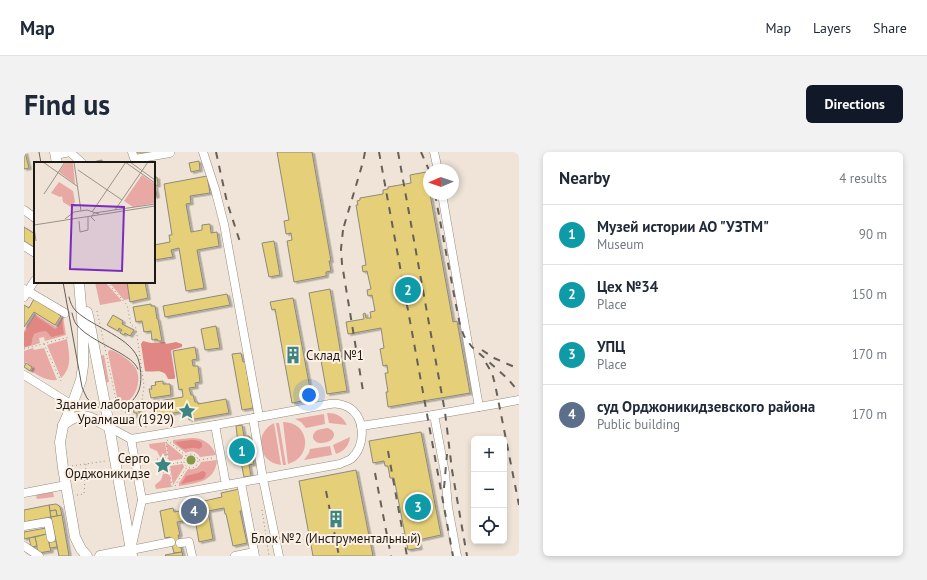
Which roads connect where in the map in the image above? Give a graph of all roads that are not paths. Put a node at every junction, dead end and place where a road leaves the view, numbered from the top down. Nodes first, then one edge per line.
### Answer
1 (70, 152) edge
2 (132, 152) edge
3 (203, 152) edge
4 (434, 152) edge
5 (170, 153) dead end
6 (55, 157) edge
7 (81, 162) edge
8 (437, 164) edge
9 (443, 200) edge
10 (24, 210) edge
11 (34, 217) edge
12 (24, 246) edge
13 (34, 252) edge
14 (34, 281) edge
15 (79, 285) edge
16 (25, 292) edge
17 (65, 313) dead end
18 (24, 375) edge
19 (519, 400) edge
20 (72, 405) junction
21 (479, 407) junction
22 (434, 415) junction
23 (88, 416) junction
24 (256, 418) junction
25 (215, 425) junction
26 (63, 426) junction
27 (361, 426) junction
28 (109, 427) junction
29 (131, 439) junction
30 (263, 479) junction
31 (241, 483) junction
32 (66, 485) junction
33 (226, 485) junction
34 (24, 493) edge
35 (142, 500) junction
36 (24, 526) edge
37 (51, 538) dead end
38 (171, 542) dead end
39 (180, 543) dead end
40 (24, 546) edge
41 (131, 553) edge
42 (255, 554) edge
43 (39, 556) edge
44 (86, 556) edge
45 (100, 556) edge
46 (192, 556) edge
47 (235, 556) edge
48 (279, 556) edge
49 (457, 556) edge

1 - 6 street
1 - 7 street
2 - 5 street
3 - 24 street
4 - 8 street
9 - 21 street
10 - 11 street
12 - 13 street
14 - 16 street
15 - 20 main road
15 - 28 main road
16 - 17 street
18 - 20 street
19 - 21 street
20 - 23 main road
20 - 26 main road
21 - 22 street
22 - 27 street
22 - 49 street
23 - 26 main road
23 - 28 main road
24 - 25 street
24 - 27 street
24 - 30 street
25 - 29 street
25 - 33 street
26 - 32 main road
27 - 30 street
28 - 29 street
28 - 41 main road
29 - 35 street
30 - 31 street
30 - 48 street
31 - 33 street
31 - 42 street
32 - 34 street
32 - 44 main road
33 - 35 street
35 - 41 street
36 - 37 street
38 - 41 street
39 - 46 street
40 - 43 street
41 - 45 main road
42 - 47 street

